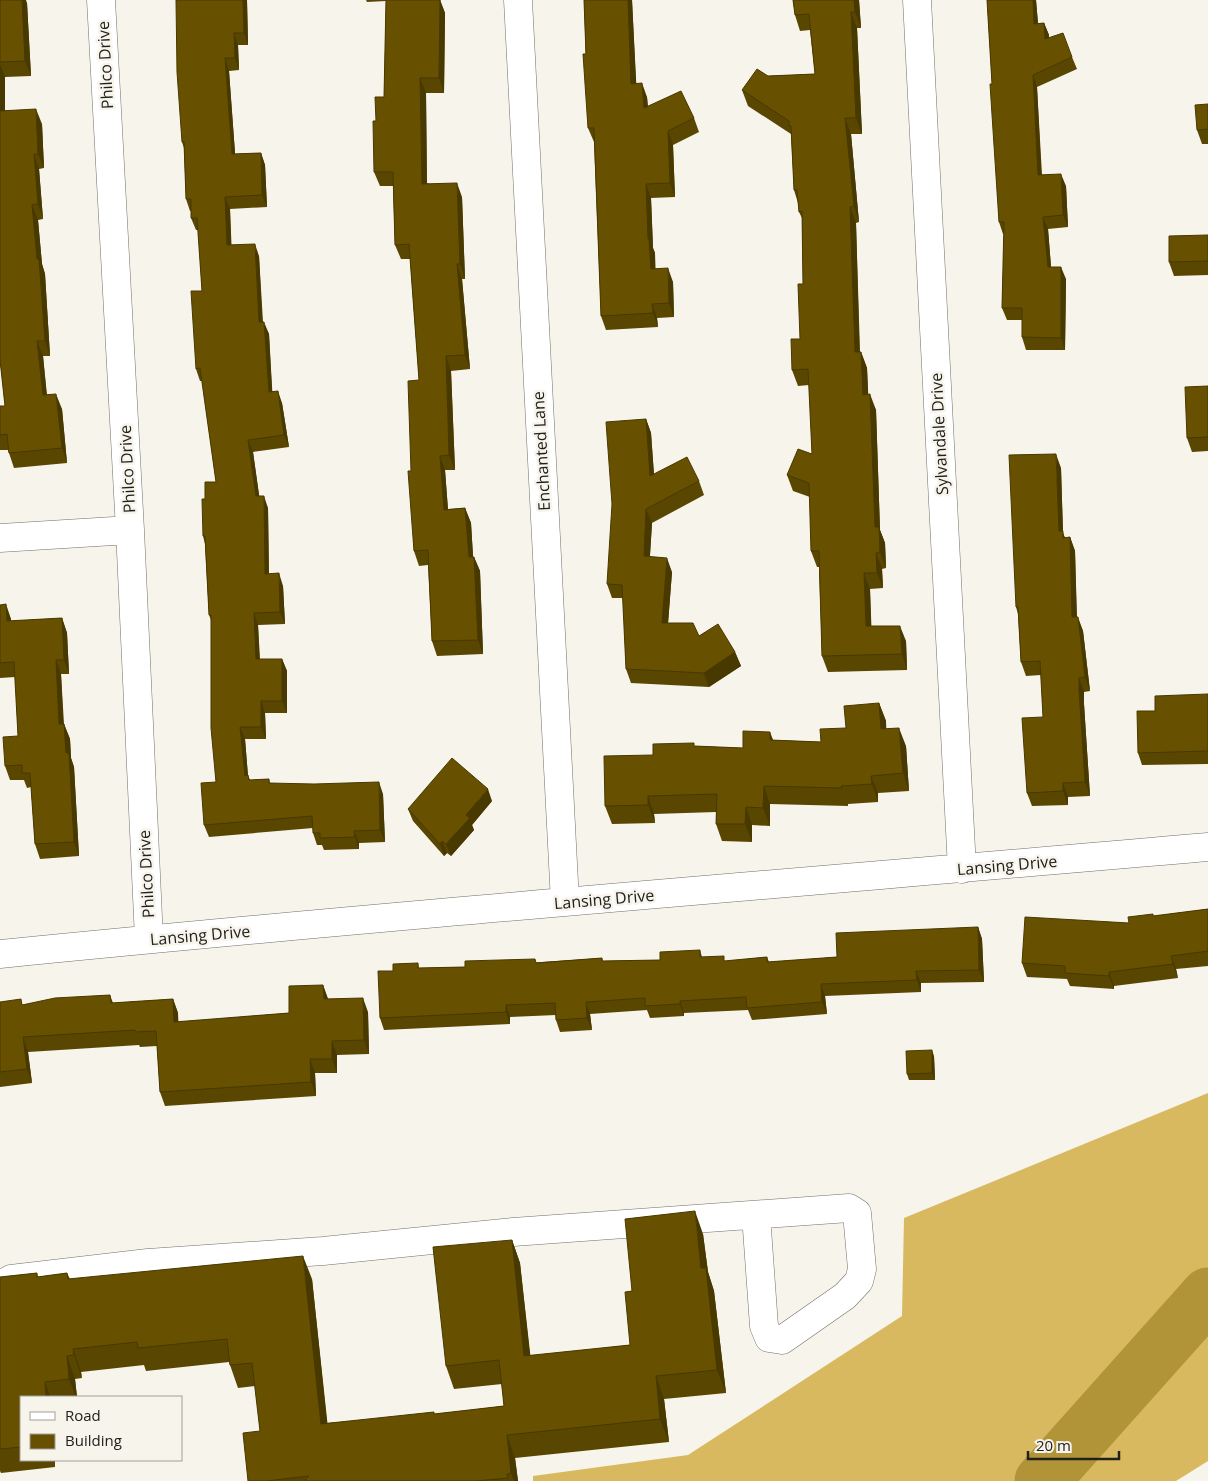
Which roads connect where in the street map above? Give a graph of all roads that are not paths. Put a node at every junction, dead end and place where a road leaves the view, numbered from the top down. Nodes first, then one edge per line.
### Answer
1 (101, 0) edge
2 (518, 0) edge
3 (917, 0) edge
4 (130, 530) junction
5 (0, 538) edge
6 (1208, 847) edge
7 (962, 869) junction
8 (564, 902) junction
9 (149, 939) junction
10 (0, 954) edge
11 (756, 1215) junction
12 (0, 1285) edge

1 - 4 street, Philco Drive
2 - 8 street, Enchanted Lane
3 - 7 street, Sylvandale Drive
4 - 5 street
4 - 9 street, Philco Drive
6 - 7 street, Lansing Drive
7 - 8 street, Lansing Drive
8 - 9 street, Lansing Drive
9 - 10 street, Lansing Drive
11 - 11 street
11 - 12 street

